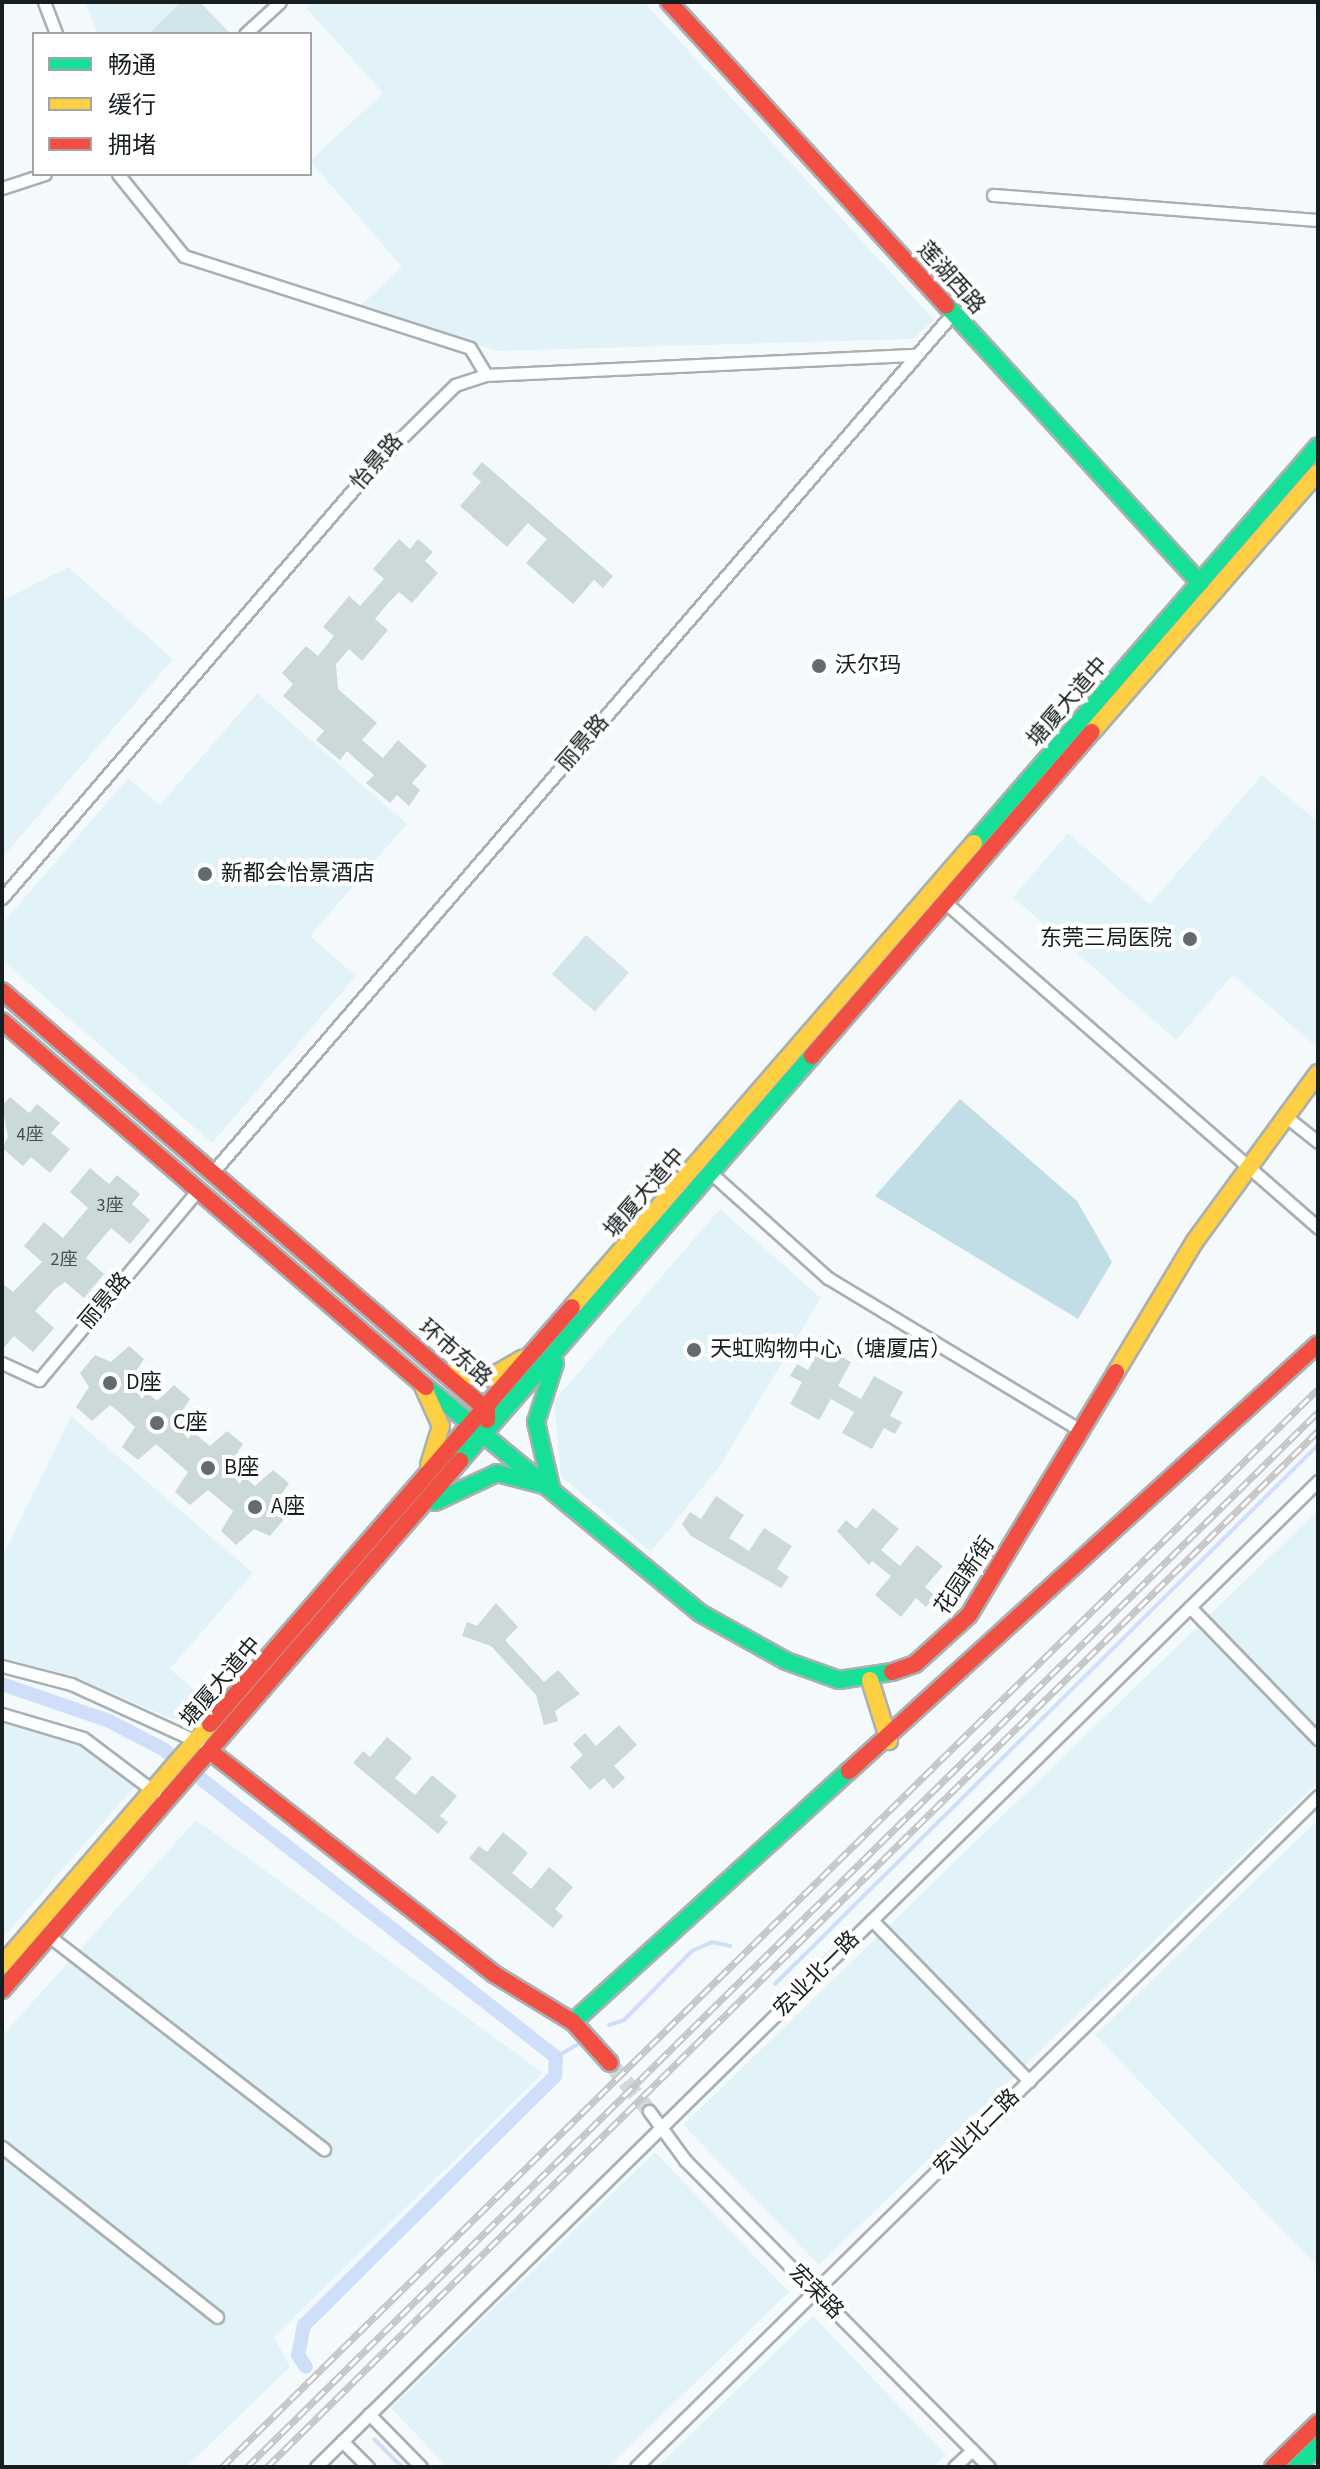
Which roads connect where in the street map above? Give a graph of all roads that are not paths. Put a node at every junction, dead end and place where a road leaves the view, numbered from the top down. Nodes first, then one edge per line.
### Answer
1 (44, 2) edge
2 (280, 2) edge
3 (669, 2) edge
4 (55, 32) edge
5 (247, 32) edge
6 (39, 176) edge
7 (120, 176) edge
8 (2, 188) edge
9 (993, 195) dead end
10 (1318, 220) edge
11 (953, 313) junction
12 (917, 355) junction
13 (486, 375) junction
14 (1318, 446) edge
15 (1318, 472) edge
16 (1200, 583) junction
17 (2, 898) edge
18 (946, 903) junction
19 (2, 991) edge
20 (2, 1021) edge
21 (1318, 1073) edge
22 (1284, 1115) junction
23 (1318, 1142) edge
24 (1246, 1165) junction
25 (212, 1173) junction
26 (712, 1174) junction
27 (198, 1190) junction
28 (1318, 1228) edge
29 (1318, 1344) edge
30 (553, 1346) junction
31 (2, 1363) edge
32 (446, 1374) junction
33 (422, 1384) junction
34 (487, 1410) junction
35 (480, 1431) junction
36 (1082, 1431) junction
37 (1318, 1481) edge
38 (551, 1487) junction
39 (417, 1502) junction
40 (1190, 1607) junction
41 (2, 1666) edge
42 (870, 1680) junction
43 (2, 1714) edge
44 (1318, 1739) edge
45 (889, 1741) junction
46 (200, 1752) junction
47 (164, 1789) junction
48 (1318, 1796) edge
49 (872, 1920) junction
50 (49, 1936) junction
51 (2, 1965) edge
52 (2, 1990) edge
53 (573, 2022) junction
54 (610, 2063) tunnel mouth
55 (1029, 2081) junction
56 (649, 2111) tunnel mouth
57 (661, 2127) junction
58 (2, 2147) edge
59 (324, 2149) dead end
60 (815, 2291) junction
61 (217, 2317) dead end
62 (369, 2414) junction
63 (1318, 2423) edge
64 (342, 2441) junction
65 (1318, 2446) edge
66 (972, 2450) junction
67 (316, 2467) edge
68 (368, 2467) edge
69 (421, 2467) edge
70 (636, 2467) edge
71 (954, 2467) edge
72 (989, 2467) edge
73 (1273, 2467) edge
74 (1297, 2467) edge

1 - 4 street
2 - 5 street
3 - 11 main road, 莲湖西路
6 - 8 street
7 - 13 street
9 - 10 street
11 - 12 street, 丽景路
11 - 16 main road, 莲湖西路
12 - 13 street, 怡景路
12 - 25 street, 丽景路
13 - 17 street, 怡景路
14 - 16 main road, 塘厦大道中
15 - 18 main road, 塘厦大道中
16 - 30 main road, 塘厦大道中
18 - 24 street
18 - 26 main road, 塘厦大道中
19 - 25 main road, 环市东路
20 - 27 main road, 环市东路
21 - 22 main road, 花园新街
22 - 23 street
22 - 24 main road, 花园新街
24 - 28 street
24 - 36 main road, 花园新街
25 - 32 main road, 环市东路
26 - 30 main road, 塘厦大道中
26 - 36 street
27 - 31 street, 丽景路
27 - 33 main road, 环市东路
29 - 45 main road
30 - 32 main road
30 - 34 main road, 塘厦大道中
30 - 35 main road, 塘厦大道中
30 - 38 main road
32 - 34 main road, 环市东路
33 - 35 main road, 环市东路
33 - 39 main road
34 - 35 main road, 环市东路
35 - 38 main road, 花园新街
35 - 39 main road, 塘厦大道中
36 - 42 main road, 花园新街
37 - 40 street, 宏业北一路
38 - 39 main road
38 - 42 main road, 花园新街
39 - 46 main road, 塘厦大道中
40 - 44 street
40 - 49 street, 宏业北一路
41 - 46 street
42 - 45 main road
43 - 47 street
45 - 53 main road
46 - 47 main road, 塘厦大道中
46 - 53 main road
47 - 50 main road, 塘厦大道中
47 - 51 main road, 塘厦大道中
48 - 55 street, 宏业北二路
49 - 55 street
49 - 57 street, 宏业北一路
50 - 52 main road, 塘厦大道中
50 - 59 street
53 - 54 main road
55 - 60 street, 宏业北二路
56 - 57 street, 宏荣路
57 - 60 street, 宏荣路
57 - 62 street, 宏业北一路
58 - 61 street
60 - 66 street, 宏荣路
60 - 70 street, 宏业北二路
62 - 64 street, 宏业北一路
62 - 69 street
63 - 73 main road
64 - 67 street, 宏业北一路
64 - 68 street
65 - 74 main road
66 - 71 street
66 - 72 street, 宏荣路

